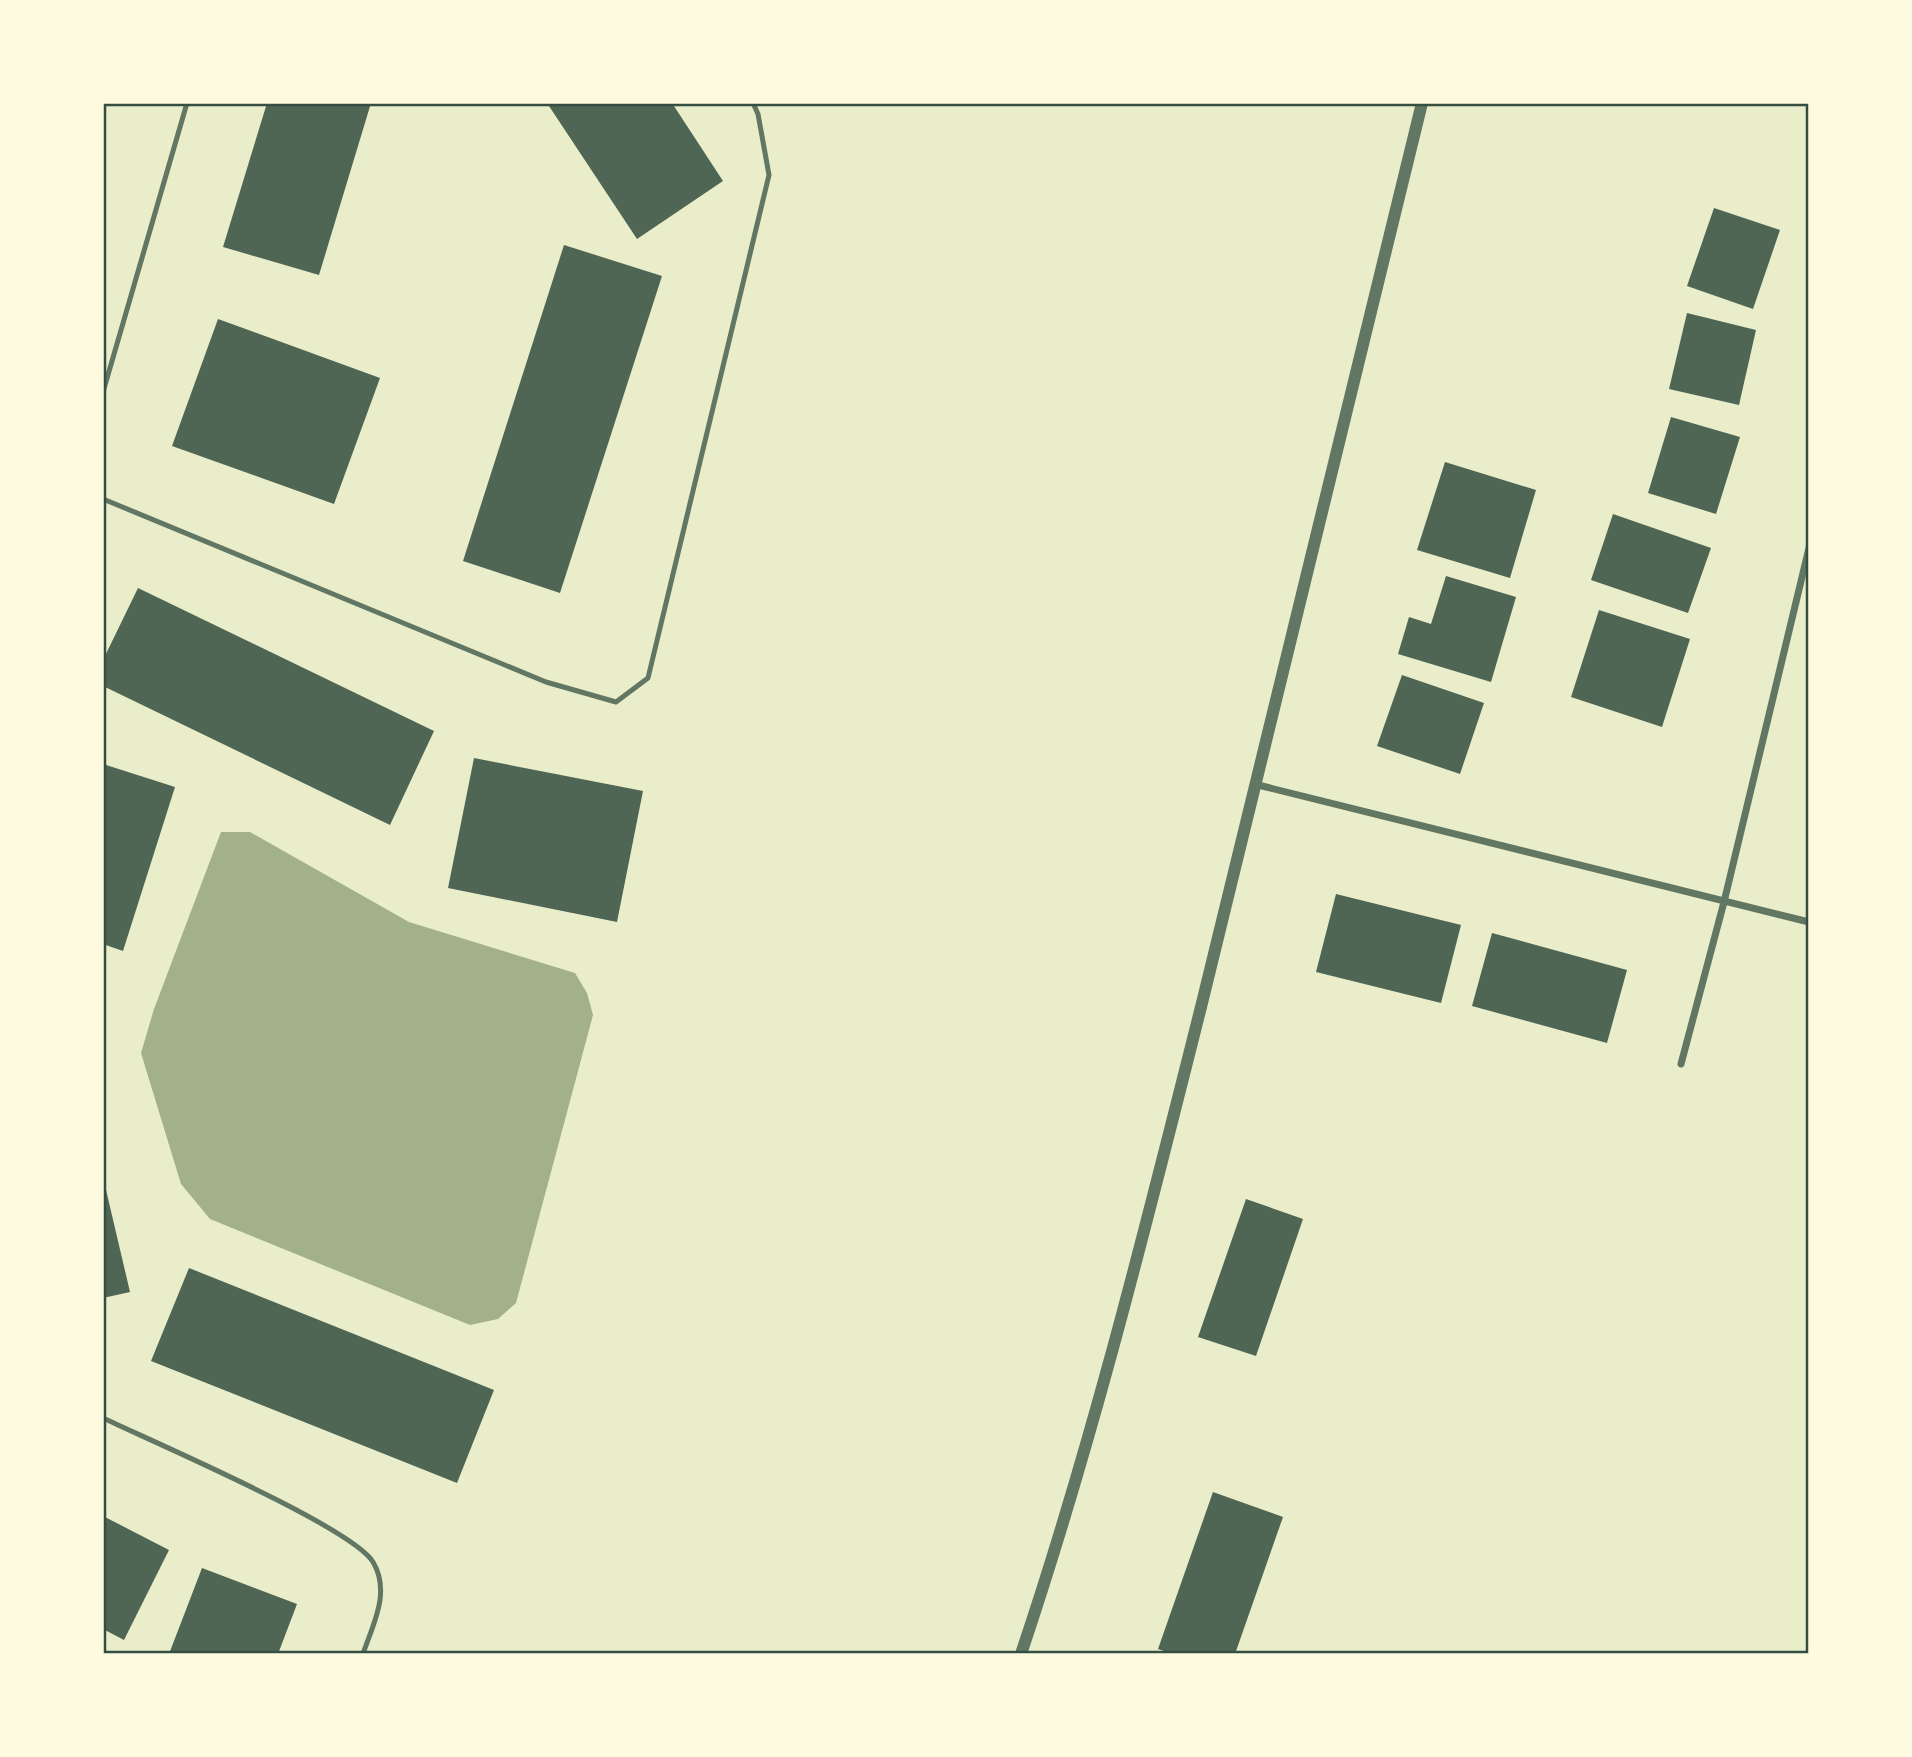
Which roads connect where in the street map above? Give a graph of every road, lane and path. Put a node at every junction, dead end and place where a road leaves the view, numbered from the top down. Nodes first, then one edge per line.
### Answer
1 (187, 103) edge
2 (753, 103) edge
3 (1422, 103) edge
4 (103, 392) edge
5 (103, 499) edge
6 (1809, 548) edge
7 (1258, 785) junction
8 (1724, 902) junction
9 (1809, 922) edge
10 (1681, 1064) dead end
11 (103, 1418) edge
12 (363, 1654) edge
13 (1021, 1654) edge

1 - 4 lane
2 - 5 lane
3 - 7 street
6 - 8 street
7 - 8 street
7 - 13 street
8 - 9 street
8 - 10 street
11 - 12 lane

